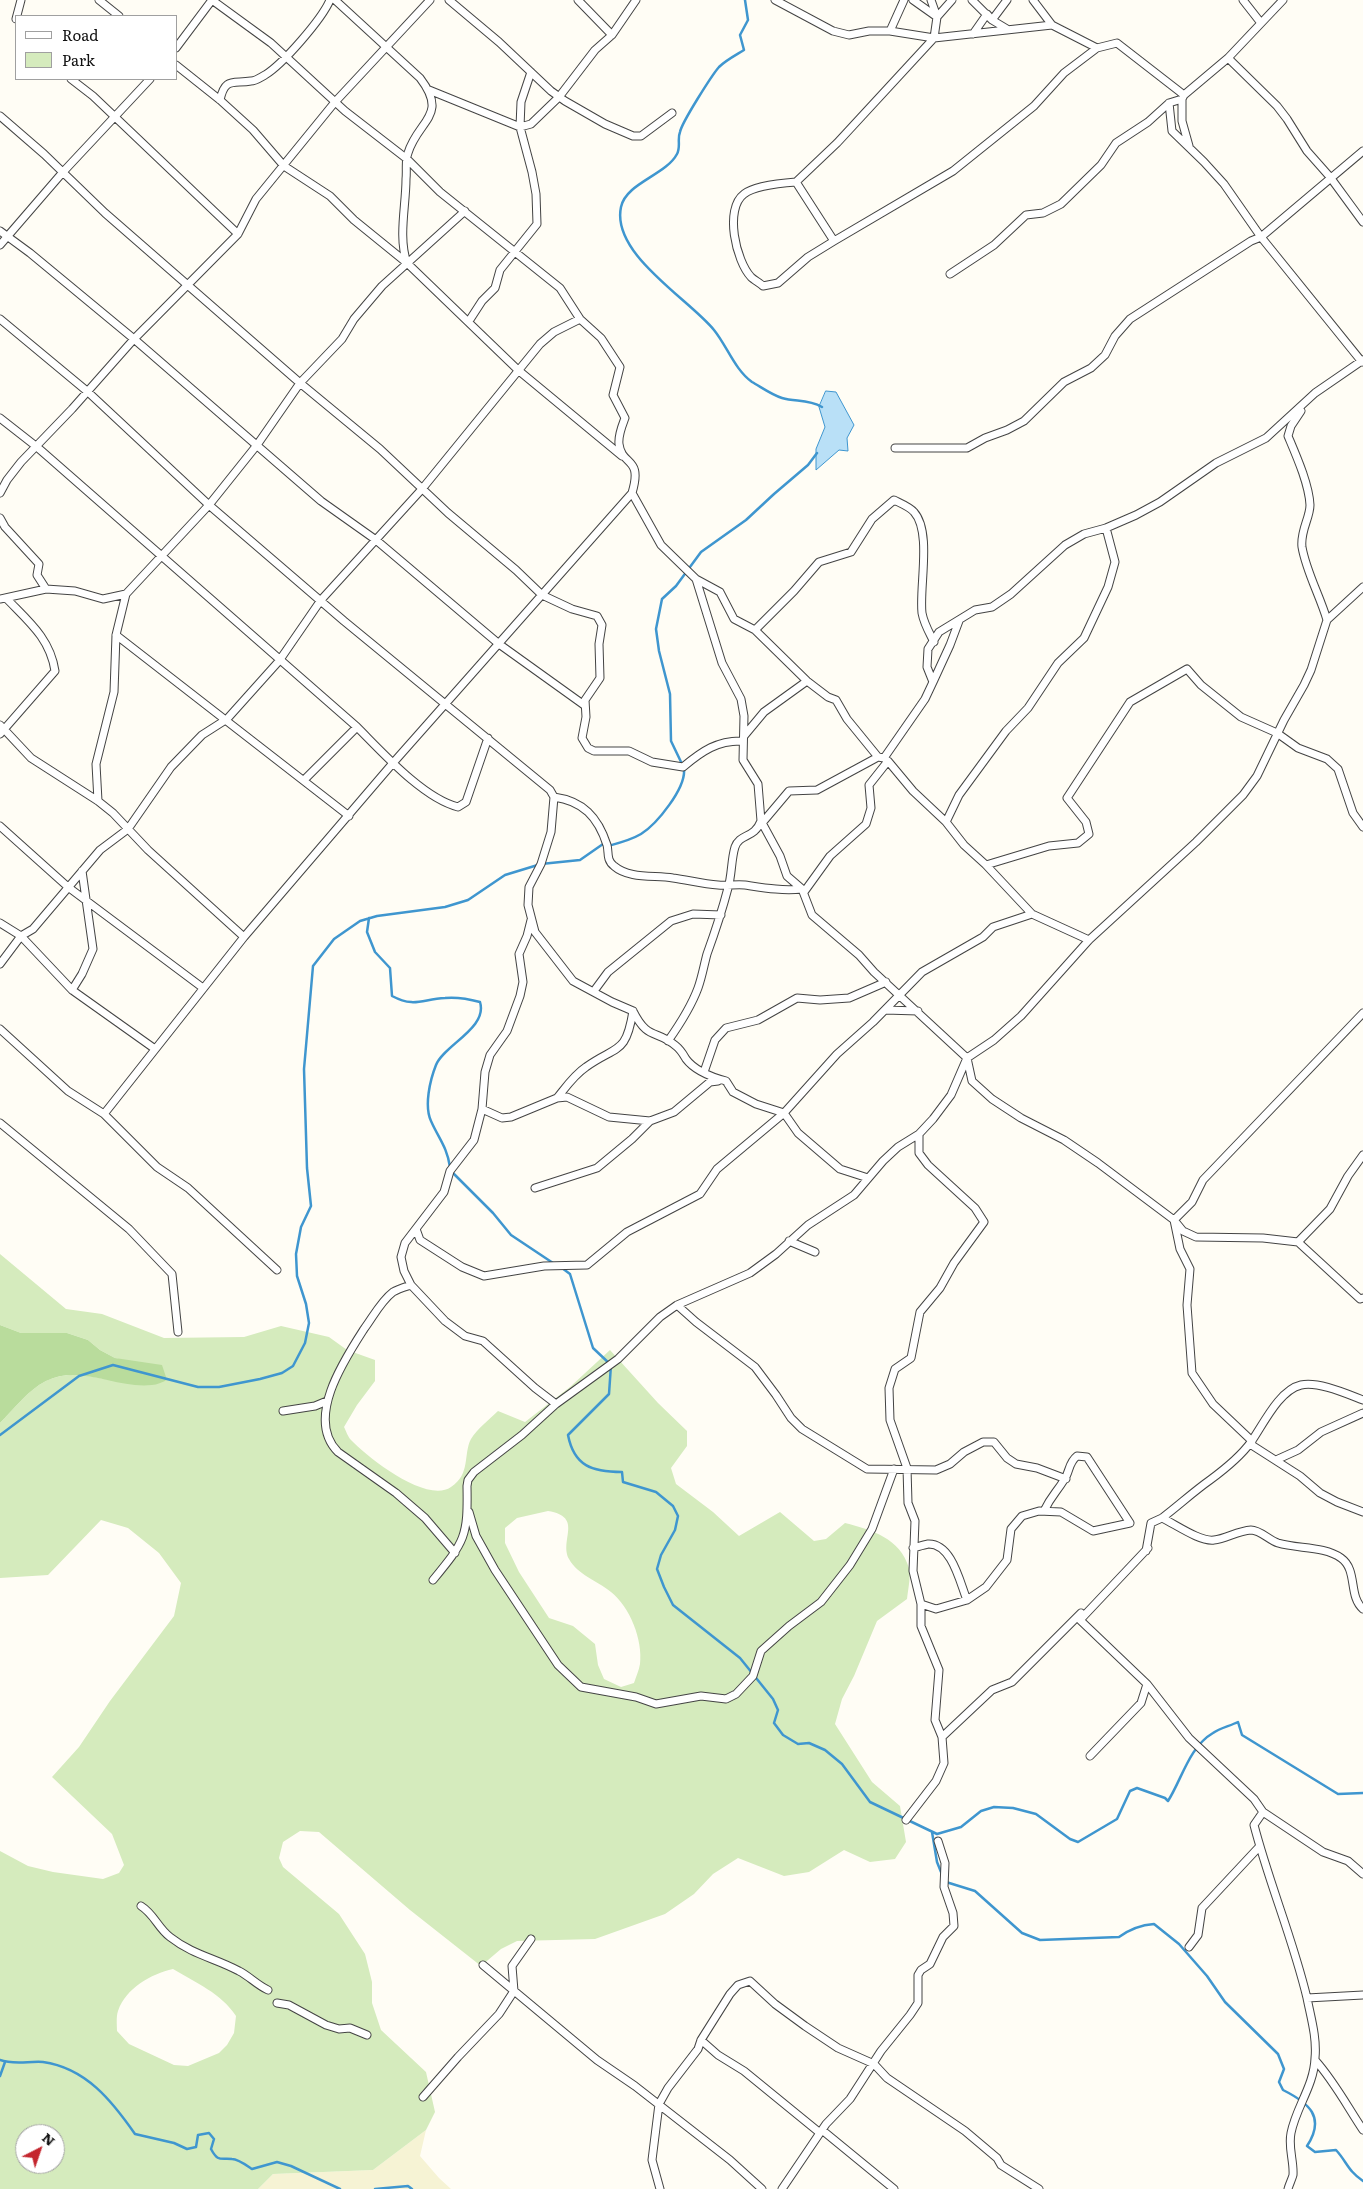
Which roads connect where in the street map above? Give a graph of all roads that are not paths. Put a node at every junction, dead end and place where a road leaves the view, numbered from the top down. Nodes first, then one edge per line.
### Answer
1 (21, 0) edge
2 (99, 0) edge
3 (212, 0) edge
4 (330, 0) edge
5 (335, 0) edge
6 (430, 0) edge
7 (449, 0) edge
8 (578, 0) edge
9 (636, 0) edge
10 (775, 0) edge
11 (904, 0) edge
12 (913, 0) edge
13 (930, 0) edge
14 (952, 0) edge
15 (972, 0) edge
16 (1007, 0) edge
17 (1033, 0) edge
18 (1243, 0) edge
19 (1283, 0) edge
20 (17, 15) edge
21 (118, 15) edge
22 (936, 17) junction
23 (992, 20) junction
24 (1262, 23) junction
25 (1052, 24) junction
26 (1008, 29) junction
27 (890, 31) junction
28 (973, 34) junction
29 (612, 35) junction
30 (934, 38) junction
31 (178, 45) edge
32 (384, 47) junction
33 (1097, 48) junction
34 (286, 56) junction
35 (1228, 58) junction
36 (178, 67) edge
37 (531, 72) junction
38 (72, 80) edge
39 (149, 80) edge
40 (429, 90) junction
41 (559, 96) junction
42 (1183, 97) junction
43 (220, 100) junction
44 (335, 102) junction
45 (1169, 103) junction
46 (672, 113) dead end
47 (0, 116) edge
48 (114, 117) junction
49 (520, 127) junction
50 (1189, 146) junction
51 (1363, 150) edge
52 (407, 159) junction
53 (284, 166) junction
54 (63, 172) junction
55 (1330, 177) junction
56 (796, 182) junction
57 (465, 210) junction
58 (1363, 222) edge
59 (0, 231) edge
60 (238, 234) junction
61 (7, 237) junction
62 (1262, 237) junction
63 (834, 241) junction
64 (0, 245) edge
65 (515, 250) junction
66 (407, 263) junction
67 (950, 274) dead end
68 (188, 284) junction
69 (0, 318) edge
70 (580, 319) junction
71 (468, 322) junction
72 (134, 339) junction
73 (1362, 361) edge
74 (518, 370) junction
75 (300, 384) junction
76 (88, 392) junction
77 (1305, 404) junction
78 (0, 418) edge
79 (257, 445) junction
80 (37, 447) junction
81 (895, 448) dead end
82 (633, 464) junction
83 (422, 489) junction
84 (0, 493) edge
85 (632, 493) junction
86 (209, 505) junction
87 (0, 518) edge
88 (1106, 528) junction
89 (376, 540) junction
90 (160, 557) junction
91 (696, 579) junction
92 (1363, 587) edge
93 (46, 589) junction
94 (126, 594) junction
95 (542, 595) junction
96 (3, 598) edge
97 (322, 600) junction
98 (959, 620) junction
99 (1327, 620) junction
100 (755, 630) junction
101 (116, 635) junction
102 (934, 642) junction
103 (499, 644) junction
104 (279, 661) junction
105 (807, 681) junction
106 (933, 682) junction
107 (446, 703) junction
108 (584, 705) junction
109 (227, 719) junction
110 (357, 727) junction
111 (1, 729) edge
112 (1277, 733) junction
113 (488, 738) junction
114 (743, 739) junction
115 (884, 759) junction
116 (393, 763) junction
117 (305, 779) junction
118 (554, 797) junction
119 (98, 801) junction
120 (349, 816) junction
121 (761, 822) junction
122 (946, 822) junction
123 (0, 826) edge
124 (1363, 827) edge
125 (128, 829) junction
126 (986, 865) junction
127 (82, 870) junction
128 (729, 885) junction
129 (68, 887) junction
130 (803, 890) junction
131 (86, 900) junction
132 (1032, 914) junction
133 (721, 915) junction
134 (532, 916) junction
135 (0, 923) edge
136 (21, 936) junction
137 (244, 937) junction
138 (1089, 940) junction
139 (0, 964) edge
140 (886, 982) junction
141 (202, 988) junction
142 (72, 990) junction
143 (594, 991) junction
144 (900, 994) junction
145 (886, 1010) junction
146 (633, 1011) junction
147 (918, 1011) junction
148 (1363, 1013) edge
149 (0, 1029) edge
150 (668, 1041) junction
151 (154, 1050) junction
152 (967, 1058) junction
153 (704, 1072) junction
154 (726, 1081) junction
155 (557, 1098) junction
156 (482, 1108) junction
157 (784, 1113) junction
158 (104, 1114) junction
159 (650, 1121) junction
160 (0, 1123) edge
161 (919, 1134) junction
162 (1363, 1155) edge
163 (868, 1178) junction
164 (535, 1188) dead end
165 (1174, 1220) junction
166 (416, 1229) junction
167 (789, 1241) junction
168 (1298, 1242) junction
169 (815, 1252) dead end
170 (277, 1270) dead end
171 (411, 1285) junction
172 (1363, 1298) edge
173 (677, 1304) junction
174 (178, 1332) dead end
175 (1363, 1400) edge
176 (327, 1401) junction
177 (556, 1404) junction
178 (283, 1410) dead end
179 (1363, 1413) edge
180 (1251, 1442) junction
181 (1276, 1460) junction
182 (907, 1468) junction
183 (894, 1469) junction
184 (1066, 1479) junction
185 (467, 1507) junction
186 (1044, 1511) junction
187 (1363, 1512) edge
188 (1162, 1518) junction
189 (912, 1548) junction
190 (1148, 1548) junction
191 (456, 1553) junction
192 (433, 1580) dead end
193 (967, 1600) junction
194 (921, 1604) junction
195 (1363, 1609) edge
196 (1147, 1684) junction
197 (942, 1737) junction
198 (1090, 1756) dead end
199 (1263, 1812) junction
200 (906, 1820) dead end
201 (938, 1841) dead end
202 (1259, 1846) junction
203 (1363, 1874) edge
204 (141, 1906) dead end
205 (531, 1938) dead end
206 (1189, 1947) dead end
207 (483, 1965) dead end
208 (268, 1990) dead end
209 (514, 1990) junction
210 (1363, 1995) edge
211 (1307, 1998) junction
212 (277, 2003) dead end
213 (367, 2035) dead end
214 (701, 2040) junction
215 (1316, 2060) junction
216 (874, 2064) junction
217 (423, 2097) dead end
218 (659, 2104) junction
219 (1363, 2130) edge
220 (821, 2132) junction
221 (660, 2189) edge
222 (762, 2189) edge
223 (782, 2189) edge
224 (894, 2189) edge
225 (1039, 2189) edge
226 (1288, 2189) edge

1 - 20 street
2 - 21 street
3 - 31 street
3 - 34 street
4 - 34 street
5 - 32 street
6 - 32 street
7 - 37 street
8 - 29 street
9 - 29 street
10 - 27 street
11 - 27 street
12 - 22 street
13 - 22 street
14 - 22 street
15 - 23 street
16 - 23 street
17 - 25 street
18 - 24 street
19 - 24 street
22 - 30 street
23 - 26 street
23 - 28 street
24 - 35 street
25 - 26 street
25 - 33 street
26 - 28 street
27 - 30 street
28 - 30 street
29 - 41 street
30 - 56 street
32 - 40 street
32 - 44 street
33 - 42 street
33 - 63 street
34 - 43 street
34 - 44 street
35 - 42 street
35 - 55 street
36 - 43 street
37 - 41 street
37 - 49 street
38 - 48 street
39 - 48 street
40 - 49 street
40 - 52 street
41 - 46 street
41 - 49 street
42 - 45 street
42 - 50 street
43 - 53 street
44 - 52 street
44 - 53 street
45 - 50 street
45 - 67 street
47 - 54 street
48 - 54 street
48 - 60 street
49 - 65 street
50 - 62 street
51 - 55 street
52 - 57 street
52 - 66 street
53 - 60 street
53 - 66 street
54 - 61 street
54 - 68 street
55 - 58 street
55 - 62 street
56 - 63 street
56 - 63 street
57 - 65 street
57 - 66 street
59 - 61 street
60 - 68 street
61 - 64 street
61 - 72 street
62 - 73 street
62 - 81 street
65 - 70 street
65 - 71 street
66 - 71 street
66 - 75 street
68 - 72 street
68 - 75 street
69 - 76 street
70 - 74 street
70 - 82 street
71 - 74 street
72 - 76 street
72 - 79 street
73 - 77 street
74 - 82 street
74 - 83 street
75 - 79 street
75 - 83 street
76 - 80 street
76 - 86 street
77 - 88 street
77 - 99 street
78 - 80 street
79 - 86 street
79 - 89 street
80 - 84 street
80 - 90 street
82 - 85 street
83 - 89 street
83 - 95 street
85 - 91 street
85 - 95 street
86 - 90 street
86 - 97 street
87 - 93 street
88 - 98 street
88 - 122 street
89 - 97 street
89 - 103 street
90 - 94 street
90 - 104 street
91 - 100 street
91 - 114 street
92 - 99 street
93 - 94 street
93 - 96 street
94 - 101 street
95 - 103 street
95 - 108 street
96 - 111 street
97 - 104 street
97 - 107 street
98 - 102 street
98 - 106 street
99 - 112 street
100 - 102 street
100 - 105 street
101 - 109 street
101 - 119 street
102 - 106 street
103 - 107 street
103 - 108 street
104 - 109 street
104 - 110 street
105 - 114 street
105 - 115 street
106 - 115 street
107 - 113 street
107 - 116 street
108 - 114 street
109 - 117 street
109 - 125 street
110 - 116 street
110 - 117 street
111 - 119 street
112 - 124 street
112 - 126 street
112 - 138 street
113 - 116 street
113 - 118 street
114 - 121 street
115 - 121 street
115 - 122 street
115 - 130 street
116 - 120 street
117 - 120 street
118 - 128 street
118 - 134 street
119 - 125 street
120 - 137 street
121 - 128 street
121 - 130 street
122 - 126 street
123 - 129 street
125 - 127 street
125 - 137 street
126 - 132 street
127 - 129 street
127 - 131 street
128 - 130 street
128 - 133 street
129 - 131 street
129 - 136 street
130 - 140 street
131 - 141 street
131 - 142 street
132 - 138 street
132 - 144 street
133 - 143 street
133 - 150 street
134 - 143 street
134 - 156 street
135 - 136 street
136 - 139 street
136 - 142 street
137 - 141 street
138 - 152 street
140 - 144 street
140 - 153 street
141 - 151 street
142 - 151 street
143 - 146 street
144 - 145 street
144 - 147 street
145 - 147 street
145 - 157 street
146 - 150 street
146 - 155 street
147 - 152 street
148 - 165 street
149 - 158 street
150 - 153 street
151 - 158 street
152 - 161 street
152 - 165 street
153 - 154 street
154 - 157 street
154 - 159 street
155 - 156 street
155 - 159 street
156 - 166 street
157 - 163 street
157 - 166 street
158 - 170 street
159 - 164 street
160 - 174 street
161 - 163 street
161 - 182 street
162 - 168 street
163 - 167 street
165 - 168 street
165 - 180 street
166 - 171 street
167 - 169 street
167 - 173 street
168 - 172 street
171 - 176 street
171 - 177 street
173 - 177 street
173 - 183 street
175 - 180 street
176 - 178 street
176 - 191 street
177 - 185 street
179 - 181 street
180 - 181 street
180 - 188 street
181 - 187 street
182 - 183 street
182 - 184 street
182 - 189 street
183 - 185 street
184 - 186 street
184 - 186 street
185 - 191 street
186 - 193 street
188 - 190 street
188 - 195 street
189 - 193 street
189 - 194 street
190 - 196 street
190 - 197 street
191 - 192 street
193 - 194 street
194 - 197 street
196 - 198 street
196 - 199 street
197 - 200 street
199 - 202 street
199 - 203 street
201 - 216 street
202 - 206 street
202 - 211 street
204 - 208 street
205 - 209 street
207 - 209 street
209 - 217 street
209 - 218 street
210 - 211 street
211 - 215 street
212 - 213 street
214 - 216 street
214 - 218 street
214 - 220 street
215 - 219 street
215 - 226 street
216 - 220 street
216 - 225 street
218 - 221 street
218 - 222 street
220 - 223 street
220 - 224 street

